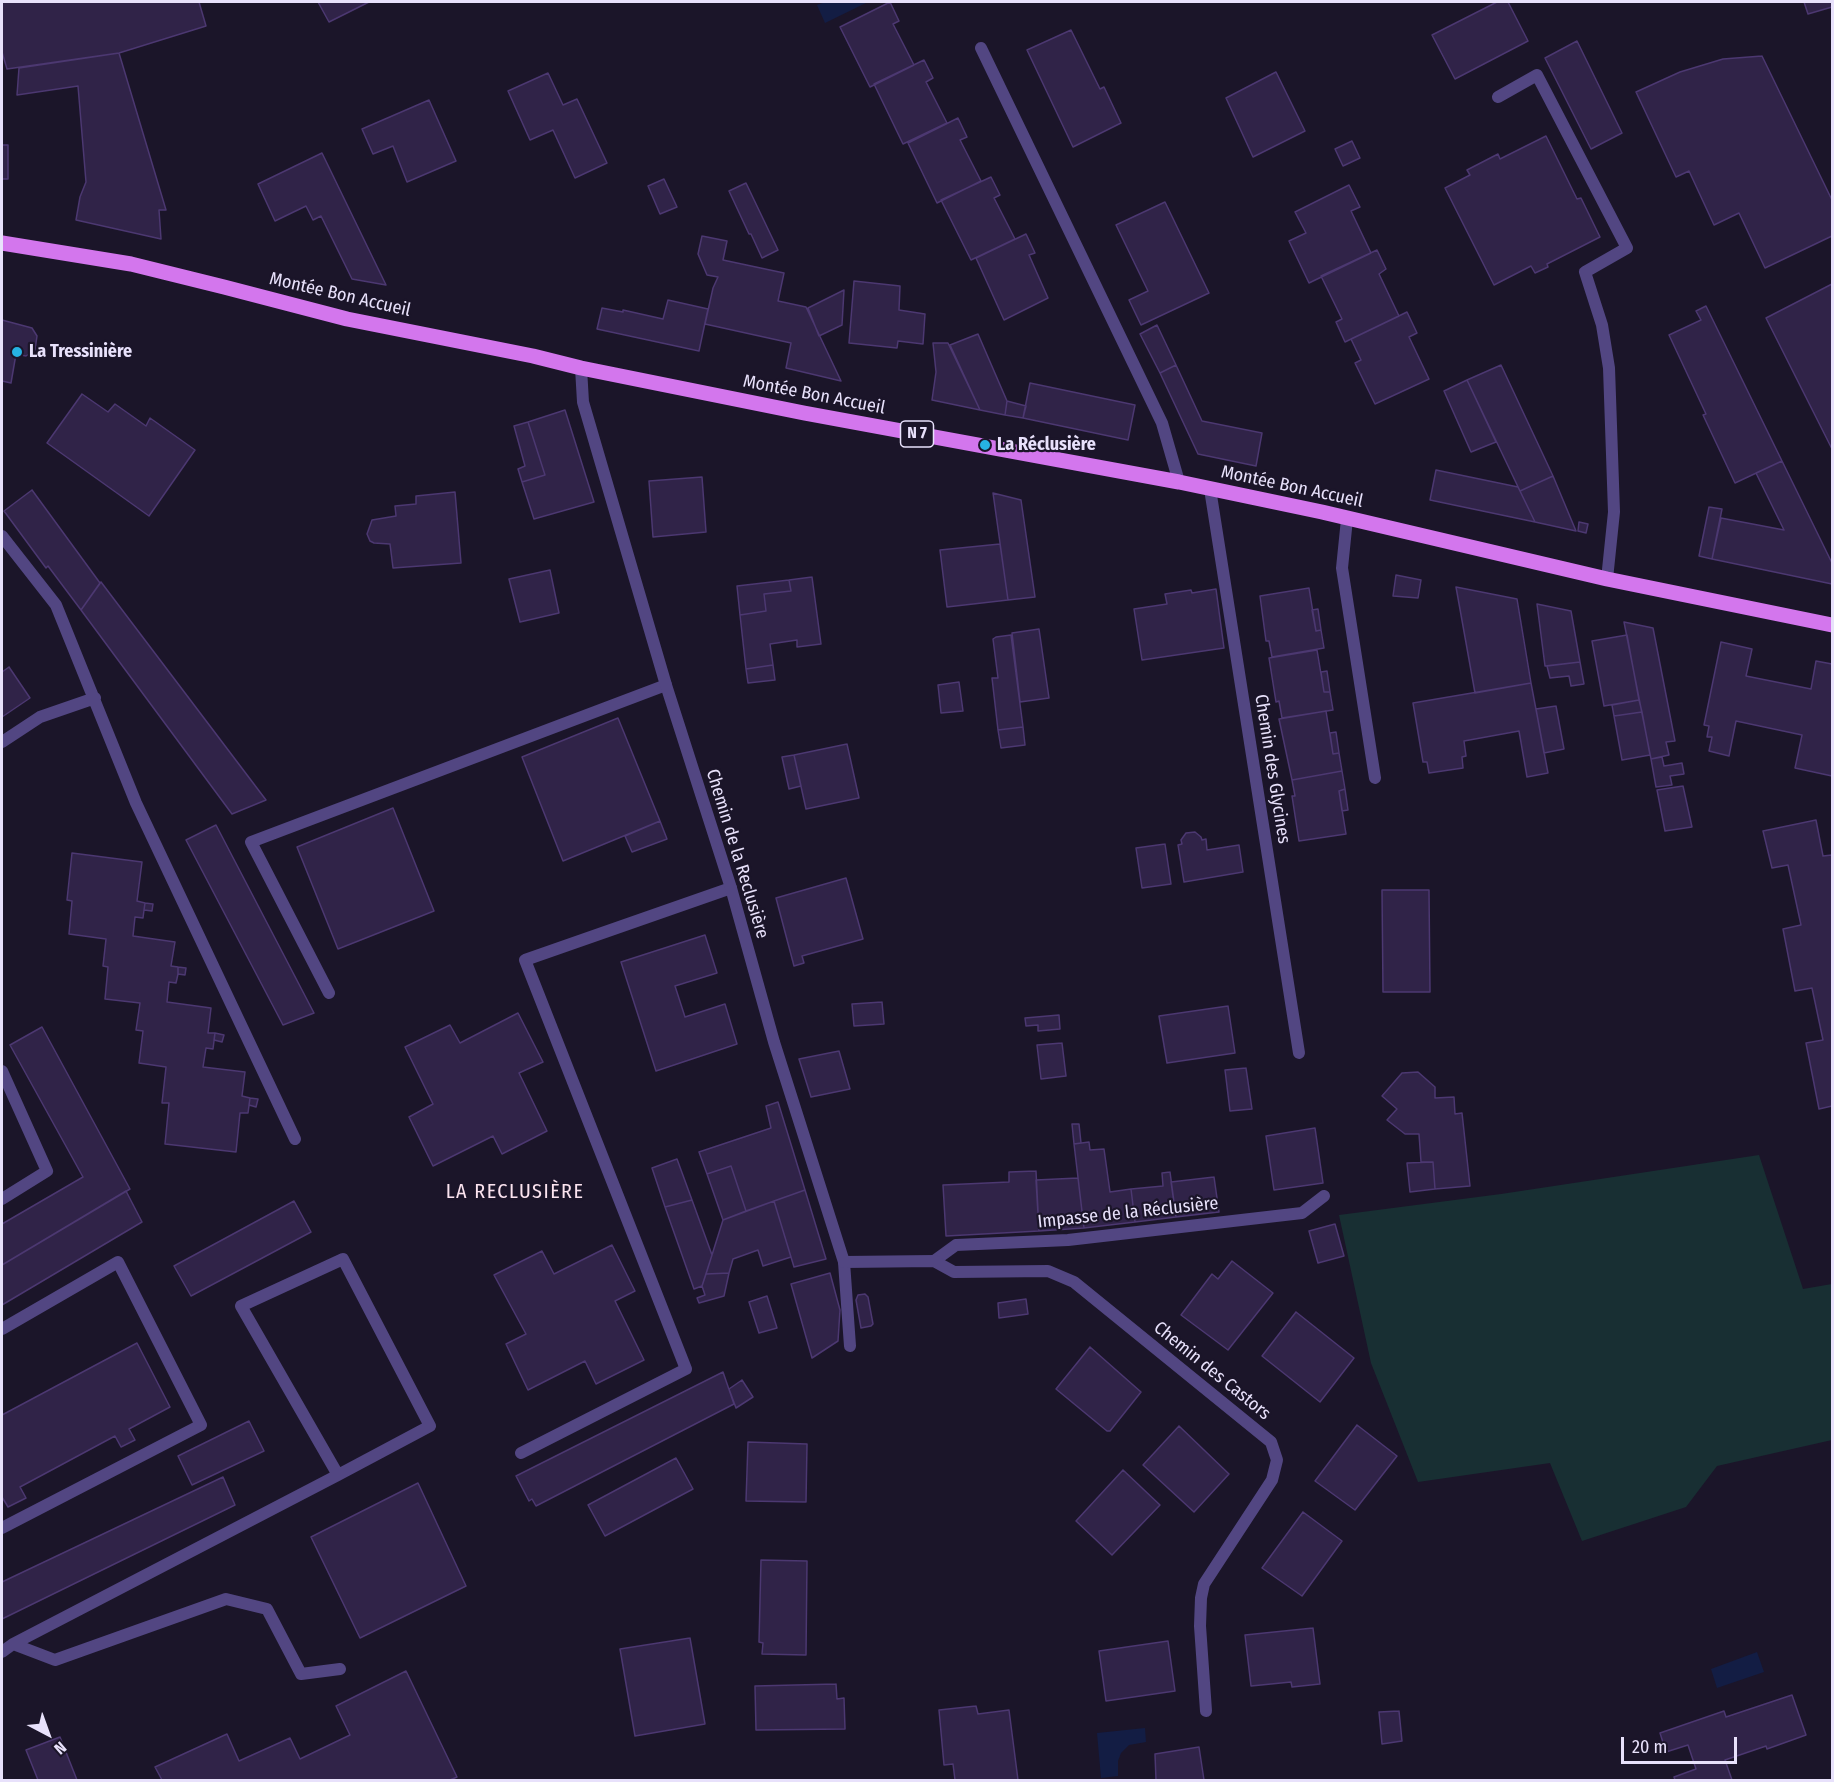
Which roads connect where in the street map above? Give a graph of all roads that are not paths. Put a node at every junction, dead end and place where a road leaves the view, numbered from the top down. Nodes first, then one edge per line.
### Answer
1 (981, 48) dead end
2 (1498, 97) dead end
3 (2, 243) edge
4 (581, 368) junction
5 (1179, 482) junction
6 (1210, 489) junction
7 (1347, 519) junction
8 (2, 536) edge
9 (1607, 579) junction
10 (1833, 625) edge
11 (666, 685) junction
12 (95, 699) junction
13 (2, 742) edge
14 (1375, 778) dead end
15 (731, 888) junction
16 (329, 993) dead end
17 (1299, 1053) dead end
18 (2, 1071) edge
19 (295, 1139) dead end
20 (1324, 1196) dead end
21 (2, 1198) edge
22 (934, 1261) junction
23 (844, 1262) junction
24 (2, 1329) edge
25 (850, 1346) dead end
26 (521, 1453) dead end
27 (338, 1475) junction
28 (2, 1528) edge
29 (13, 1644) junction
30 (2, 1652) edge
31 (340, 1669) dead end
32 (1206, 1711) dead end

1 - 5 street
2 - 9 street
3 - 4 main road, Montée Bon Accueil / N 7
4 - 5 main road, Montée Bon Accueil / N 7
4 - 11 street, Chemin de la Reclusière
5 - 6 main road, Montée Bon Accueil / N 7
6 - 7 main road, Montée Bon Accueil / N 7
6 - 17 street, Chemin des Glycines
7 - 9 main road, Montée Bon Accueil / N 7
7 - 14 street
8 - 12 street
9 - 10 main road, Montée Bon Accueil / N 7
11 - 15 street, Chemin de la Reclusière
11 - 16 street
12 - 13 street
12 - 19 street
15 - 23 street, Chemin de la Reclusière
15 - 26 street
18 - 21 street
20 - 22 street, Impasse de la Réclusière
22 - 23 street
22 - 32 street, Chemin des Castors
23 - 25 street, Chemin de la Reclusière
24 - 28 street
27 - 27 street
27 - 29 street
29 - 30 street
29 - 31 street

